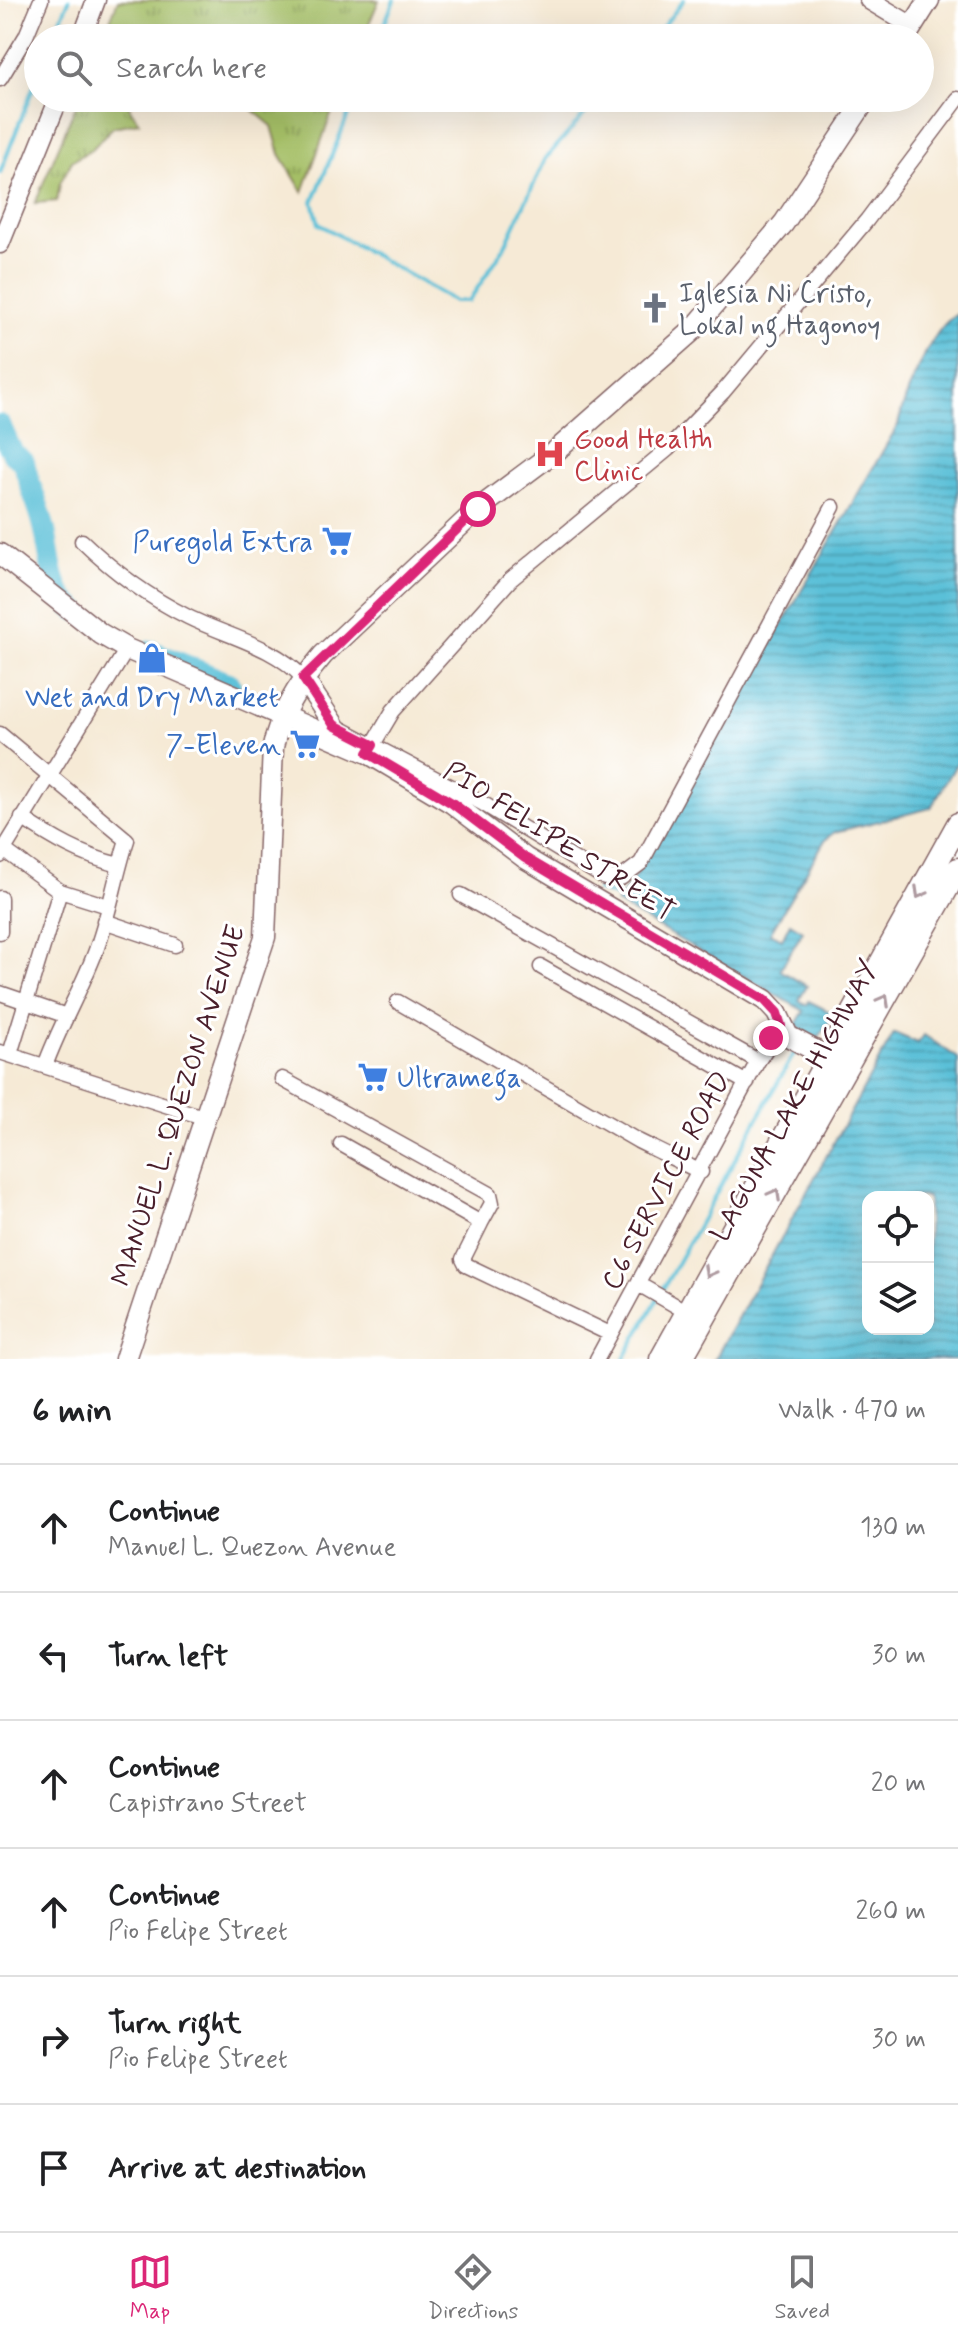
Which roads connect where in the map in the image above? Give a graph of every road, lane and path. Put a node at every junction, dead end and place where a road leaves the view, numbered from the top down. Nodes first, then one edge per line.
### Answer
1 (41, 0) edge
2 (96, 0) edge
3 (869, 0) edge
4 (929, 0) edge
5 (27, 24) edge
6 (87, 24) edge
7 (899, 24) edge
8 (914, 24) edge
9 (24, 29) edge
10 (5, 62) edge
11 (0, 79) edge
12 (958, 99) edge
13 (53, 112) edge
14 (858, 112) edge
15 (0, 243) edge
16 (833, 507) dead end
17 (82, 541) dead end
18 (0, 554) edge
19 (127, 649) junction
20 (293, 698) junction
21 (251, 701) junction
22 (334, 725) joint
23 (275, 738) junction
24 (3, 743) edge
25 (371, 749) junction
26 (48, 777) junction
27 (22, 818) junction
28 (958, 824) edge
29 (532, 848) junction
30 (2, 853) edge
31 (119, 865) junction
32 (958, 869) edge
33 (60, 891) junction
34 (461, 895) dead end
35 (0, 898) edge
36 (106, 914) junction
37 (0, 932) edge
38 (175, 945) dead end
39 (541, 967) dead end
40 (0, 993) edge
41 (25, 1001) junction
42 (398, 1002) dead end
43 (64, 1015) junction
44 (785, 1031) junction
45 (5, 1053) edge
46 (822, 1054) junction
47 (758, 1061) junction
48 (45, 1066) junction
49 (282, 1079) dead end
50 (747, 1083) junction
51 (203, 1117) junction
52 (341, 1144) dead end
53 (701, 1172) junction
54 (481, 1223) junction
55 (644, 1287) junction
56 (688, 1313) junction
57 (610, 1334) junction
58 (125, 1359) edge
59 (597, 1359) edge
60 (661, 1359) edge
61 (681, 1359) edge

1 - 5 street
2 - 6 street
3 - 7 street
4 - 8 main road
9 - 10 street
10 - 11 street
12 - 25 street
13 - 15 street
14 - 20 main road, MANUEL L. QUEZON AVENUE
16 - 29 street
17 - 20 street
18 - 19 main road, PIO FELIPE STREET
19 - 21 main road, PIO FELIPE STREET
19 - 26 street
20 - 21 main road, PIO FELIPE STREET
20 - 22 main road
20 - 23 main road, MANUEL L. QUEZON AVENUE
20 - 25 main road, PIO FELIPE STREET
21 - 23 main road
22 - 25 street
23 - 51 main road, MANUEL L. QUEZON AVENUE
24 - 26 street
25 - 29 main road, PIO FELIPE STREET
26 - 27 street
26 - 31 street
27 - 30 street
27 - 31 street
28 -> 46 main road, LAGUNA LAKE HIGHWAY
29 - 44 main road, PIO FELIPE STREET
30 - 33 street
31 - 36 street
56 -> 32 main road, LAGUNA LAKE HIGHWAY
33 - 36 street
33 - 41 street
34 - 47 street
35 - 37 street
36 - 38 street
36 - 43 street
39 - 50 street
40 - 41 street
41 - 43 street
41 - 45 street
42 - 53 street
43 - 48 street
44 - 46 main road, PIO FELIPE STREET
44 - 47 street, C6 SERVICE ROAD
45 - 48 street
46 -> 56 main road, LAGUNA LAKE HIGHWAY
47 - 50 street, C6 SERVICE ROAD
48 - 51 street
49 - 54 street
50 - 53 street, C6 SERVICE ROAD
51 - 58 main road, MANUEL L. QUEZON AVENUE
52 - 54 street
53 - 55 street, C6 SERVICE ROAD
54 - 57 street
55 - 56 street
55 - 57 street, C6 SERVICE ROAD
56 - 60 main road, LAGUNA LAKE HIGHWAY
56 - 61 main road, LAGUNA LAKE HIGHWAY
57 - 59 street, C6 SERVICE ROAD

